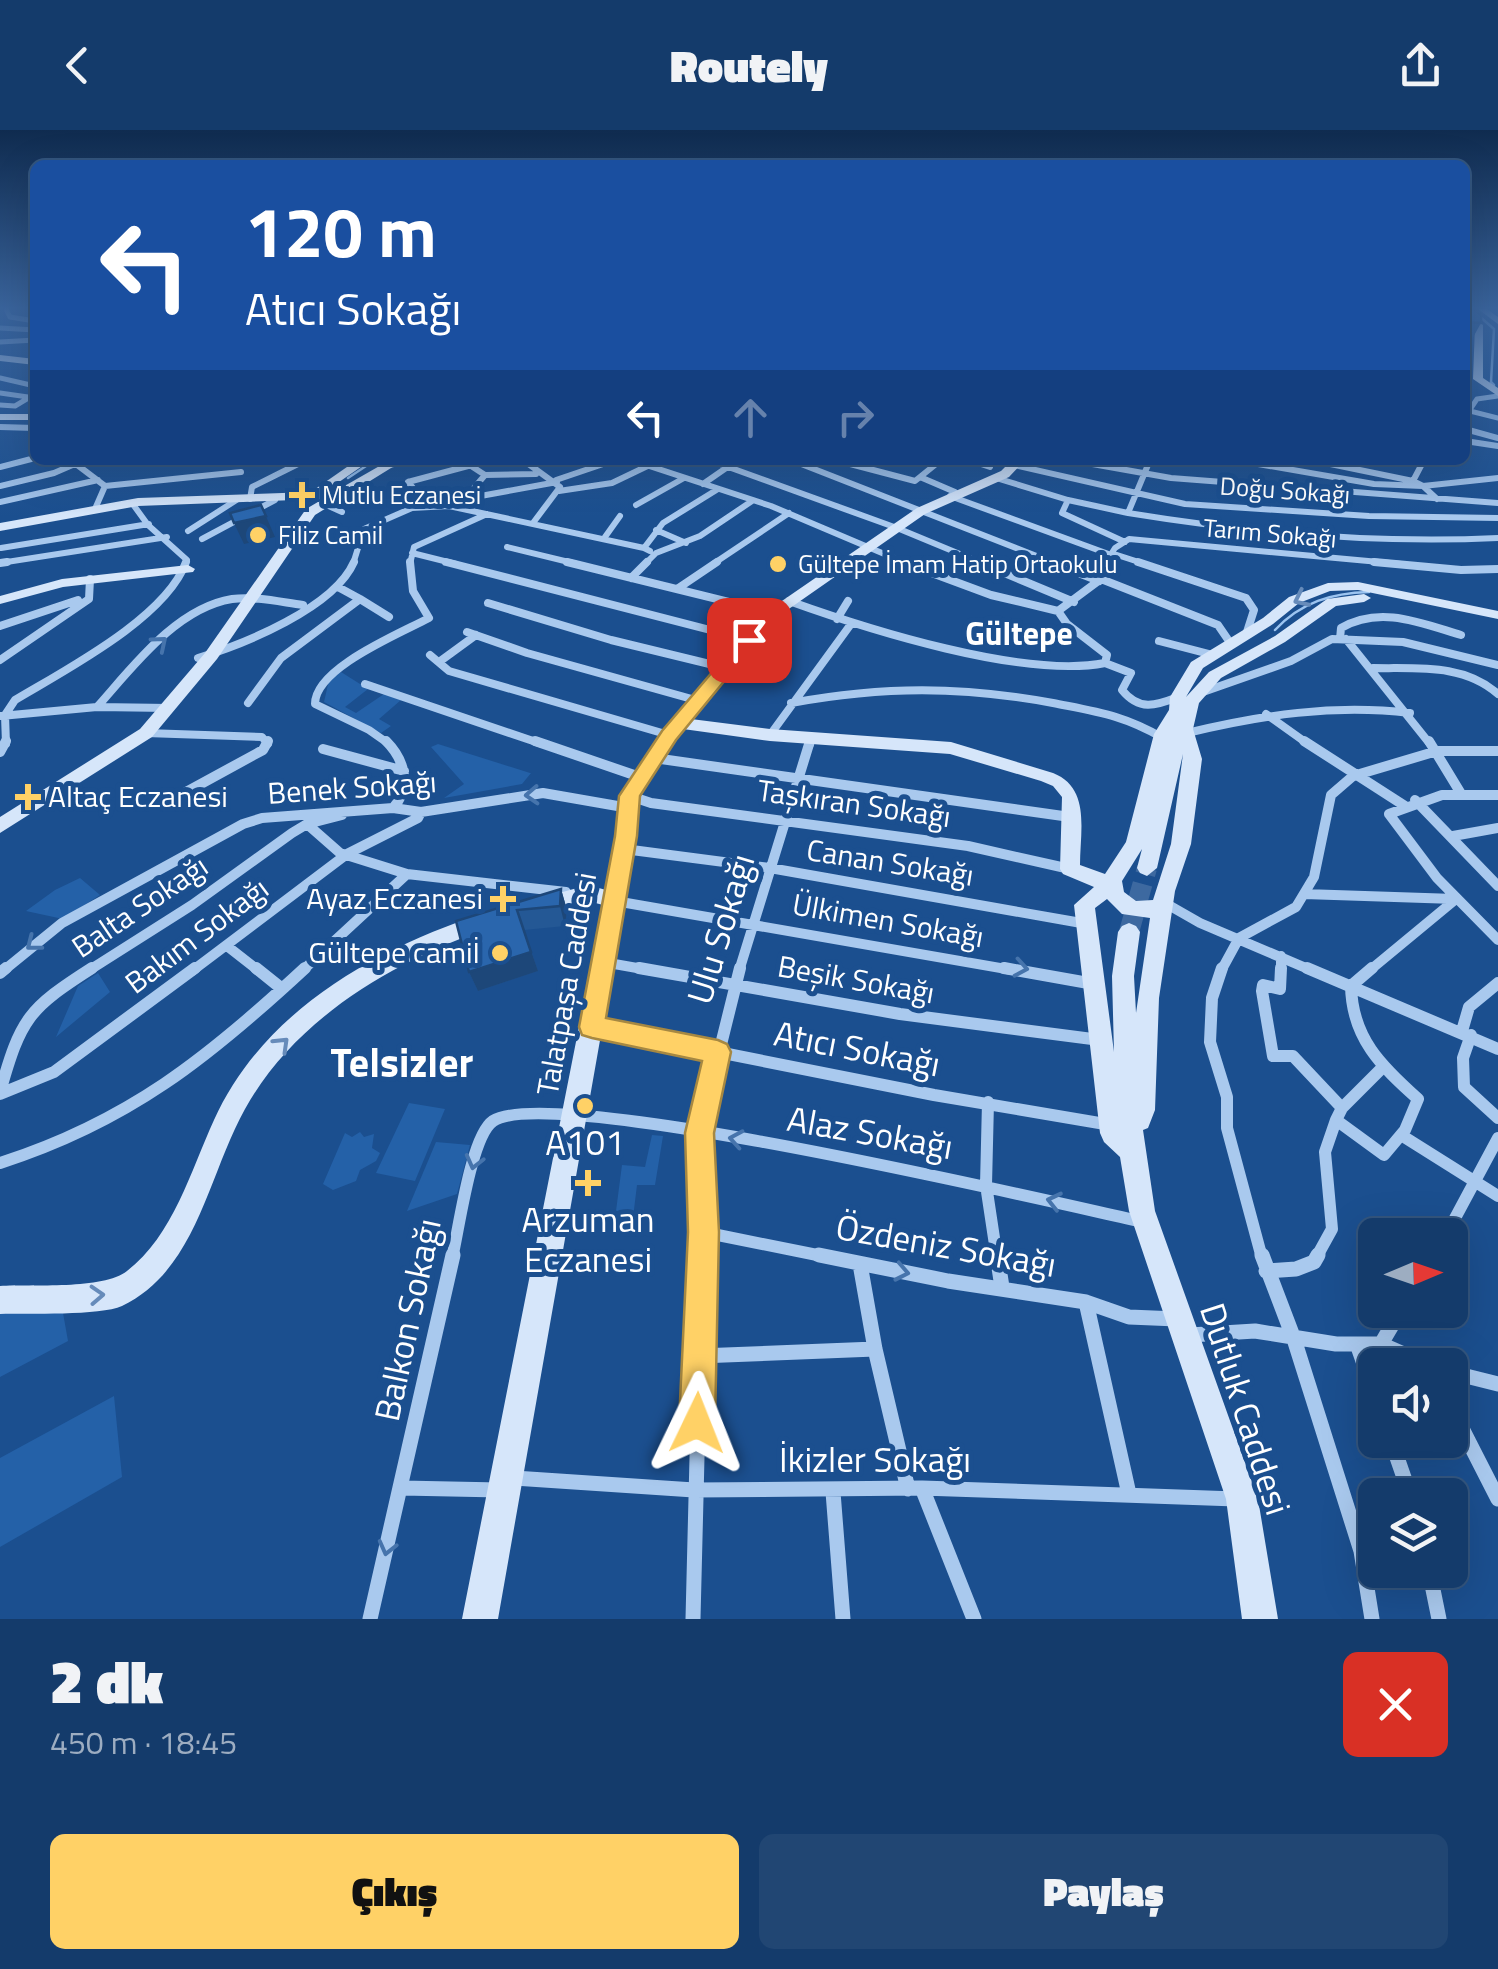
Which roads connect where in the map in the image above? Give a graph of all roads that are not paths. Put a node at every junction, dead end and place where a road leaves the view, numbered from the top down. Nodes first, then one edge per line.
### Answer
1 (2, 378) edge
2 (1478, 378) edge
3 (30, 385) edge
4 (0, 393) edge
5 (1498, 394) edge
6 (0, 405) edge
7 (16, 405) junction
8 (30, 405) edge
9 (1470, 407) edge
10 (1470, 412) edge
11 (0, 417) edge
12 (30, 417) edge
13 (1498, 418) edge
14 (0, 427) edge
15 (15, 427) junction
16 (30, 428) edge
17 (1470, 431) edge
18 (1, 439) edge
19 (1470, 441) edge
20 (1498, 442) edge
21 (30, 459) edge
22 (70, 465) edge
23 (83, 465) edge
24 (298, 465) edge
25 (359, 465) edge
26 (459, 465) edge
27 (468, 465) edge
28 (528, 465) edge
29 (603, 465) edge
30 (648, 465) edge
31 (726, 465) edge
32 (803, 465) edge
33 (853, 465) edge
34 (935, 465) edge
35 (1093, 465) edge
36 (1148, 465) edge
37 (1262, 465) edge
38 (1335, 465) edge
39 (1421, 465) edge
40 (652, 466) junction
41 (729, 466) junction
42 (0, 467) edge
43 (390, 467) edge
44 (999, 469) edge
45 (241, 472) dead end
46 (536, 474) junction
47 (484, 475) junction
48 (1143, 476) junction
49 (920, 477) junction
50 (684, 478) junction
51 (1498, 478) edge
52 (1413, 481) junction
53 (101, 483) junction
54 (557, 484) junction
55 (704, 484) junction
56 (0, 486) edge
57 (1423, 486) junction
58 (718, 489) junction
59 (952, 494) junction
60 (1138, 495) junction
61 (244, 497) junction
62 (1438, 499) junction
63 (275, 500) junction
64 (753, 500) junction
65 (1068, 500) junction
66 (317, 501) junction
67 (0, 502) edge
68 (462, 503) junction
69 (1498, 503) edge
70 (132, 504) junction
71 (636, 505) dead end
72 (429, 507) junction
73 (95, 509) junction
74 (342, 512) dead end
75 (921, 512) junction
76 (789, 513) junction
77 (1128, 513) junction
78 (487, 514) junction
79 (620, 516) dead end
80 (1498, 518) edge
81 (533, 523) junction
82 (149, 524) junction
83 (0, 528) edge
84 (897, 528) junction
85 (656, 530) junction
86 (188, 531) dead end
87 (166, 537) junction
88 (605, 537) junction
89 (1498, 538) edge
90 (202, 539) dead end
91 (1124, 542) junction
92 (687, 543) junction
93 (507, 547) dead end
94 (869, 547) junction
95 (1, 548) edge
96 (644, 548) junction
97 (412, 553) junction
98 (656, 554) junction
99 (1114, 555) junction
100 (0, 563) edge
101 (188, 569) junction
102 (1498, 569) edge
103 (630, 578) junction
104 (90, 579) junction
105 (1100, 580) junction
106 (338, 587) junction
107 (677, 589) junction
108 (88, 597) junction
109 (242, 599) junction
110 (360, 599) junction
111 (0, 600) edge
112 (789, 601) junction
113 (848, 601) dead end
114 (1074, 602) junction
115 (488, 603) dead end
116 (304, 605) junction
117 (1058, 611) junction
118 (774, 613) junction
119 (1498, 615) edge
120 (389, 616) dead end
121 (837, 619) junction
122 (851, 624) junction
123 (1498, 625) edge
124 (0, 626) edge
125 (1461, 634) dead end
126 (1343, 639) junction
127 (749, 640) junction
128 (1238, 640) junction
129 (1159, 641) dead end
130 (430, 655) dead end
131 (1213, 655) junction
132 (205, 657) junction
133 (0, 660) edge
134 (439, 662) junction
135 (1105, 663) junction
136 (1498, 666) edge
137 (726, 668) junction
138 (1373, 668) junction
139 (365, 684) dead end
140 (1198, 694) junction
141 (1498, 694) edge
142 (699, 700) junction
143 (791, 703) junction
144 (1177, 703) junction
145 (248, 704) dead end
146 (97, 707) junction
147 (165, 708) junction
148 (1410, 713) junction
149 (1266, 714) junction
150 (2, 716) edge
151 (674, 729) junction
152 (1186, 733) junction
153 (146, 734) junction
154 (770, 735) junction
155 (3, 738) edge
156 (811, 738) junction
157 (1162, 738) junction
158 (323, 749) dead end
159 (1437, 751) junction
160 (1498, 751) edge
161 (0, 752) edge
162 (404, 771) junction
163 (1353, 776) junction
164 (802, 778) junction
165 (638, 785) junction
166 (1458, 792) junction
167 (1497, 793) edge
168 (177, 797) dead end
169 (1410, 803) junction
170 (393, 808) junction
171 (357, 810) junction
172 (421, 812) junction
173 (1070, 817) junction
174 (786, 820) junction
175 (0, 823) edge
176 (307, 824) junction
177 (1498, 828) edge
178 (1453, 836) junction
179 (624, 848) junction
180 (347, 854) junction
181 (770, 868) junction
182 (1070, 869) junction
183 (407, 874) junction
184 (1117, 878) junction
185 (1498, 886) edge
186 (1304, 894) junction
187 (1165, 897) junction
188 (1456, 898) junction
189 (527, 899) junction
190 (614, 900) junction
191 (752, 923) junction
192 (1088, 924) junction
193 (1239, 938) junction
194 (1498, 940) edge
195 (226, 946) junction
196 (1281, 956) junction
197 (603, 962) junction
198 (0, 973) edge
199 (1498, 983) edge
200 (1094, 984) junction
201 (735, 985) junction
202 (1351, 986) junction
203 (281, 988) junction
204 (592, 1027) junction
205 (1467, 1033) junction
206 (1101, 1040) junction
207 (1498, 1048) edge
208 (718, 1052) junction
209 (1382, 1067) junction
210 (0, 1093) edge
211 (988, 1102) junction
212 (576, 1114) junction
213 (1339, 1114) junction
214 (1498, 1118) edge
215 (1140, 1120) junction
216 (1112, 1126) junction
217 (699, 1133) junction
218 (1401, 1135) junction
219 (1498, 1138) edge
220 (1132, 1152) junction
221 (0, 1163) edge
222 (986, 1184) junction
223 (1475, 1185) junction
224 (1498, 1196) edge
225 (1456, 1218) edge
226 (1149, 1224) junction
227 (704, 1232) junction
228 (860, 1264) junction
229 (1266, 1271) junction
230 (1002, 1287) junction
231 (0, 1300) edge
232 (1086, 1302) junction
233 (1180, 1327) junction
234 (1390, 1328) edge
235 (1294, 1339) junction
236 (1357, 1344) junction
237 (1381, 1344) junction
238 (1358, 1348) edge
239 (1390, 1348) edge
240 (875, 1349) junction
241 (700, 1356) junction
242 (1468, 1376) edge
243 (1498, 1384) edge
244 (1468, 1440) edge
245 (507, 1484) junction
246 (402, 1488) junction
247 (915, 1489) junction
248 (694, 1490) junction
249 (833, 1492) junction
250 (1129, 1494) junction
251 (1242, 1499) junction
252 (1498, 1499) edge
253 (1433, 1588) edge
254 (370, 1619) edge
255 (480, 1619) edge
256 (693, 1619) edge
257 (843, 1619) edge
258 (974, 1619) edge
259 (1260, 1619) edge
260 (1372, 1619) edge
261 (1439, 1619) edge

1 - 3 street
2 - 5 main road
4 - 7 street
5 - 9 street
6 - 7 street
7 - 8 street
10 - 13 street
11 - 12 main road
14 - 15 street
15 - 16 street
15 - 18 street
17 - 20 street
19 - 20 street
21 - 42 street
22 - 56 street
23 - 53 street
24 - 61 street
25 - 66 main road
26 - 72 street
27 - 47 street
28 - 46 street
29 - 54 street
30 - 40 street
31 - 41 street
32 - 75 street
33 - 49 street
34 - 49 street
35 - 48 street
36 - 48 street
37 - 57 street
38 - 52 street
39 - 52 street
40 - 50 street
40 - 54 street
41 - 55 street
41 - 84 street
43 - 66 main road
44 - 59 main road, Talatpaşa Caddesi
44 - 60 street, Doğu Sokağı
44 - 65 street
45 - 53 street
46 - 47 street
46 - 54 street
47 - 68 street
48 - 60 street
48 - 62 street
49 - 59 street
50 - 55 street
50 - 71 street
51 - 57 street
52 - 57 street
53 - 67 street
53 - 73 street
54 - 68 street
54 - 81 street
55 - 58 street
57 - 62 street
58 - 64 street
58 - 85 street
59 - 75 main road, Talatpaşa Caddesi
59 - 99 street
60 - 77 street
60 - 80 street, Doğu Sokağı
61 - 63 main road
61 - 70 main road
61 - 86 street
62 - 69 street
63 - 66 main road
63 - 90 street
64 - 76 street
64 - 92 street
65 - 77 street
65 - 91 street
66 - 74 street
66 - 109 main road
68 - 72 street
68 - 78 street
70 - 73 main road
70 - 82 street
70 - 83 main road
72 - 106 street
73 - 83 main road
75 - 84 main road, Talatpaşa Caddesi
75 - 105 street
76 - 94 street
76 - 107 street
77 - 89 street
78 - 81 street
78 - 97 street
79 - 88 street
81 - 88 street
82 - 87 street
82 - 95 street
84 - 94 main road, Talatpaşa Caddesi
84 - 114 street
85 - 92 street
85 - 96 street
87 - 100 street
87 - 101 street
88 - 96 street
91 - 99 street
91 - 102 street, Tarım Sokağı
92 - 98 street
93 - 103 street
94 - 112 main road, Talatpaşa Caddesi
94 - 117 street
96 - 98 street
97 - 127 street
97 - 162 street
98 - 103 street
99 - 105 street
99 - 128 street
101 - 104 main road
101 - 150 street
103 - 107 street
104 - 108 street
104 - 111 main road
105 - 114 street
105 - 128 street
106 - 110 street
106 - 116 street
107 - 118 street
108 - 124 street
108 - 133 street
109 - 116 street
109 - 132 main road
146 -> 109 street
110 - 120 street
110 - 145 street
112 - 118 main road, Talatpaşa Caddesi
112 - 121 street
113 - 121 street
114 - 117 street
115 - 137 street
116 - 132 street
117 - 135 street
118 - 127 main road, Talatpaşa Caddesi
119 -> 128 main road
121 - 122 street
122 - 135 street
122 - 143 street
123 - 140 main road
125 - 126 street
126 - 136 street
126 - 138 street
126 - 140 street
127 - 137 main road, Talatpaşa Caddesi
128 - 131 main road
129 - 131 street
130 - 134 street
131 - 144 main road
132 - 147 main road
134 - 142 street
134 - 151 street
135 - 144 street
137 - 142 main road, Talatpaşa Caddesi
138 - 141 street
138 - 148 street
139 - 165 street
140 - 152 main road
142 - 151 main road, Talatpaşa Caddesi
143 - 154 street
143 - 157 street
144 - 152 main road
144 - 157 main road
146 - 147 street
146 - 150 street
147 - 153 main road
147 - 175 main road
148 - 149 street
148 - 159 street
149 - 152 street
149 - 163 street
150 - 155 street
151 - 154 main road
151 - 165 main road, Talatpaşa Caddesi
152 - 187 main road
153 - 168 street
153 - 175 main road
154 - 156 main road
155 - 161 street
156 - 164 street, Ulu Sokağı
156 - 173 main road
157 - 184 main road
158 - 162 street
159 - 160 street
159 - 163 street
159 - 166 street
162 - 170 street
163 - 169 street
163 - 186 street
164 - 165 street
164 - 173 street
164 - 174 street, Ulu Sokağı
165 -> 172 street, Benek Sokağı
165 - 174 street, Taşkıran Sokağı
165 - 179 main road, Talatpaşa Caddesi
166 - 167 street
166 - 169 street
169 - 178 street
169 - 188 street
170 - 171 street, Benek Sokağı
170 - 172 street, Benek Sokağı
171 - 176 street, Balta Sokağı
171 -> 198 street, Benek Sokağı
172 - 180 street, Bakım Sokağı
173 - 182 main road
174 - 181 street, Ulu Sokağı
174 - 182 street, Taşkıran Sokağı
176 - 180 street
176 - 210 street, Balta Sokağı
177 - 178 street
178 - 185 street
179 - 181 street, Canan Sokağı
179 - 190 main road, Talatpaşa Caddesi
180 - 183 street
180 - 195 street, Bakım Sokağı
181 - 191 street, Ulu Sokağı
181 - 192 street, Canan Sokağı
182 - 184 main road
183 - 189 street
183 - 203 street
184 - 187 main road
184 - 187 main road
184 - 192 main road
186 - 188 street
186 - 193 street
187 - 193 street
187 - 215 main road
188 - 194 street
188 - 202 street
189 - 190 main road
231 -> 189 main road
190 - 191 street, Ülkimen Sokağı
190 - 197 main road, Talatpaşa Caddesi
191 -> 200 street, Ülkimen Sokağı
191 - 201 street, Ulu Sokağı
192 - 200 main road
193 - 196 street
193 - 229 street
195 - 203 street
195 - 210 street, Bakım Sokağı
196 - 202 street
196 - 213 street
197 - 201 street, Beşik Sokağı
197 - 204 main road, Talatpaşa Caddesi
199 - 205 street
200 - 206 main road
201 - 206 street, Beşik Sokağı
201 - 208 street, Ulu Sokağı
202 - 205 street
202 - 209 street
203 - 221 street
204 - 208 street, Atıcı Sokağı
204 - 212 main road, Talatpaşa Caddesi
205 - 207 street
205 - 214 street
206 - 216 main road
208 - 211 street, Atıcı Sokağı
208 - 217 street, Ulu Sokağı
209 - 213 street
209 - 218 street
211 - 216 street, Atıcı Sokağı
211 - 222 street
212 - 217 street, Alaz Sokağı
212 - 245 main road, Talatpaşa Caddesi
212 -> 246 street, Balkon Sokağı
213 - 218 street
213 - 229 street
215 - 220 main road, Dutluk Caddesi
215 - 226 main road, Dutluk Caddesi
216 - 220 main road, Dutluk Caddesi
222 -> 217 street, Alaz Sokağı
217 - 227 street, Ulu Sokağı
218 - 223 street
219 - 223 street
220 - 226 main road, Dutluk Caddesi
226 -> 222 street, Alaz Sokağı
222 - 230 street
223 - 224 street
223 - 225 street
226 - 233 main road, Dutluk Caddesi
227 - 228 street, Özdeniz Sokağı
227 - 241 street, Ulu Sokağı
228 -> 230 street, Özdeniz Sokağı
228 - 240 street
229 - 235 street
230 - 232 street, Özdeniz Sokağı
232 - 233 street, Özdeniz Sokağı
232 - 250 street
233 - 235 street, Özdeniz Sokağı
233 - 251 main road, Dutluk Caddesi
234 - 237 street
235 - 236 street, Özdeniz Sokağı
235 - 260 street
236 - 237 street, Özdeniz Sokağı
236 - 238 street
237 - 239 street
240 - 241 street
240 - 247 street
241 - 248 street, Ulu Sokağı
242 - 243 street
244 - 252 street
245 - 246 street, İkizler Sokağı
245 - 248 street, İkizler Sokağı
245 - 255 main road, Talatpaşa Caddesi
246 -> 254 street, Balkon Sokağı
247 - 249 street, İkizler Sokağı
247 - 250 street, İkizler Sokağı
247 - 258 street
248 - 249 street, İkizler Sokağı
248 - 256 street, Ulu Sokağı
249 - 257 street
250 - 251 street, İkizler Sokağı
251 - 259 main road, Dutluk Caddesi
253 - 261 street

